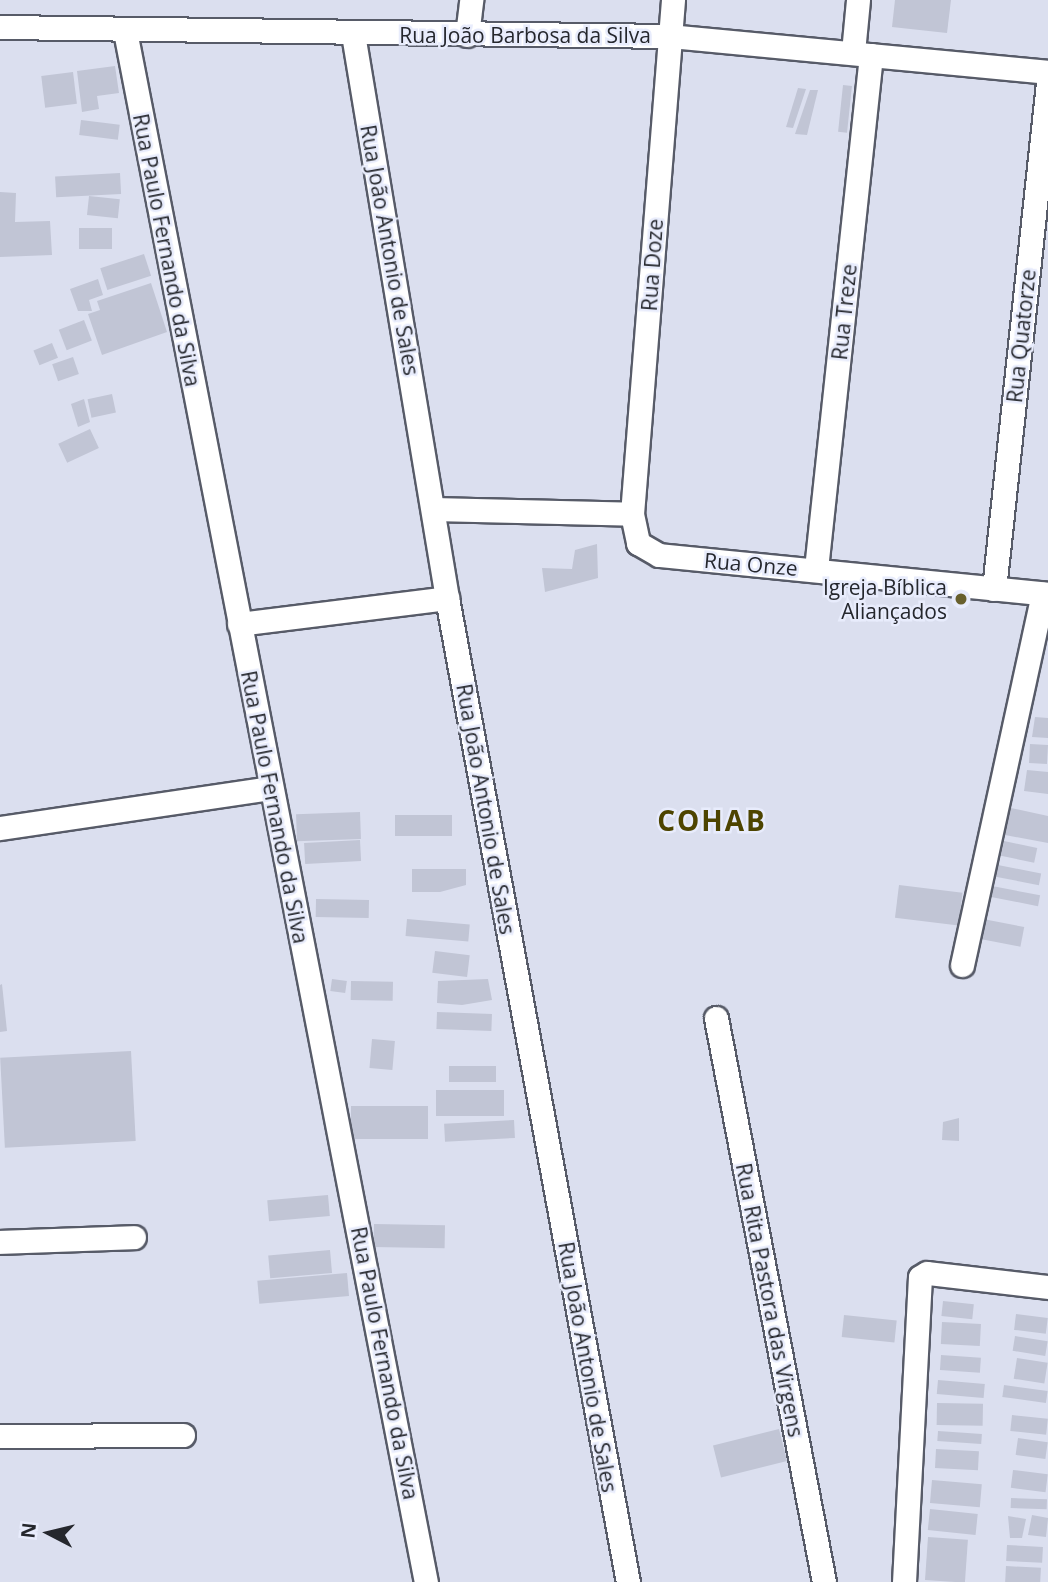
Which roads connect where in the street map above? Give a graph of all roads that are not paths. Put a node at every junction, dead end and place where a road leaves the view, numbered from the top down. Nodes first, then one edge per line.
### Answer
1 (471, 0) edge
2 (673, 0) edge
3 (858, 0) edge
4 (0, 27) edge
5 (125, 31) junction
6 (353, 34) junction
7 (467, 36) junction
8 (669, 36) junction
9 (862, 53) junction
10 (1048, 72) edge
11 (1048, 83) edge
12 (434, 509) junction
13 (632, 522) junction
14 (816, 569) junction
15 (994, 589) junction
16 (1046, 594) edge
17 (447, 598) junction
18 (239, 624) junction
19 (270, 788) junction
20 (0, 828) edge
21 (962, 965) dead end
22 (716, 1018) dead end
23 (134, 1237) dead end
24 (0, 1242) edge
25 (1048, 1287) edge
26 (183, 1435) dead end
27 (0, 1436) edge
28 (426, 1582) edge
29 (628, 1582) edge
30 (824, 1582) edge
31 (904, 1582) edge

1 - 7 street
2 - 8 street, Rua Doze
3 - 9 street, Rua Treze
4 - 5 street, Rua João Barbosa da Silva
5 - 6 street, Rua João Barbosa da Silva
5 - 18 street, Rua Paulo Fernando da Silva
6 - 7 street, Rua João Barbosa da Silva
6 - 12 street, Rua João Antonio de Sales
7 - 8 street, Rua João Barbosa da Silva
8 - 9 street, Rua João Barbosa da Silva
8 - 13 street, Rua Doze
9 - 10 street, Rua João Barbosa da Silva
9 - 14 street, Rua Treze
11 - 15 street, Rua Quatorze
12 - 13 street
12 - 17 street, Rua João Antonio de Sales
13 - 14 street, Rua Onze
14 - 15 street, Rua Onze
15 - 16 street, Rua Onze
16 - 21 street
17 - 18 street
17 - 29 street, Rua João Antonio de Sales
18 - 19 street, Rua Paulo Fernando da Silva
19 - 20 street
19 - 28 street, Rua Paulo Fernando da Silva
22 - 30 street, Rua Rita Pastora das Virgens
23 - 24 street
25 - 31 street
26 - 27 street

